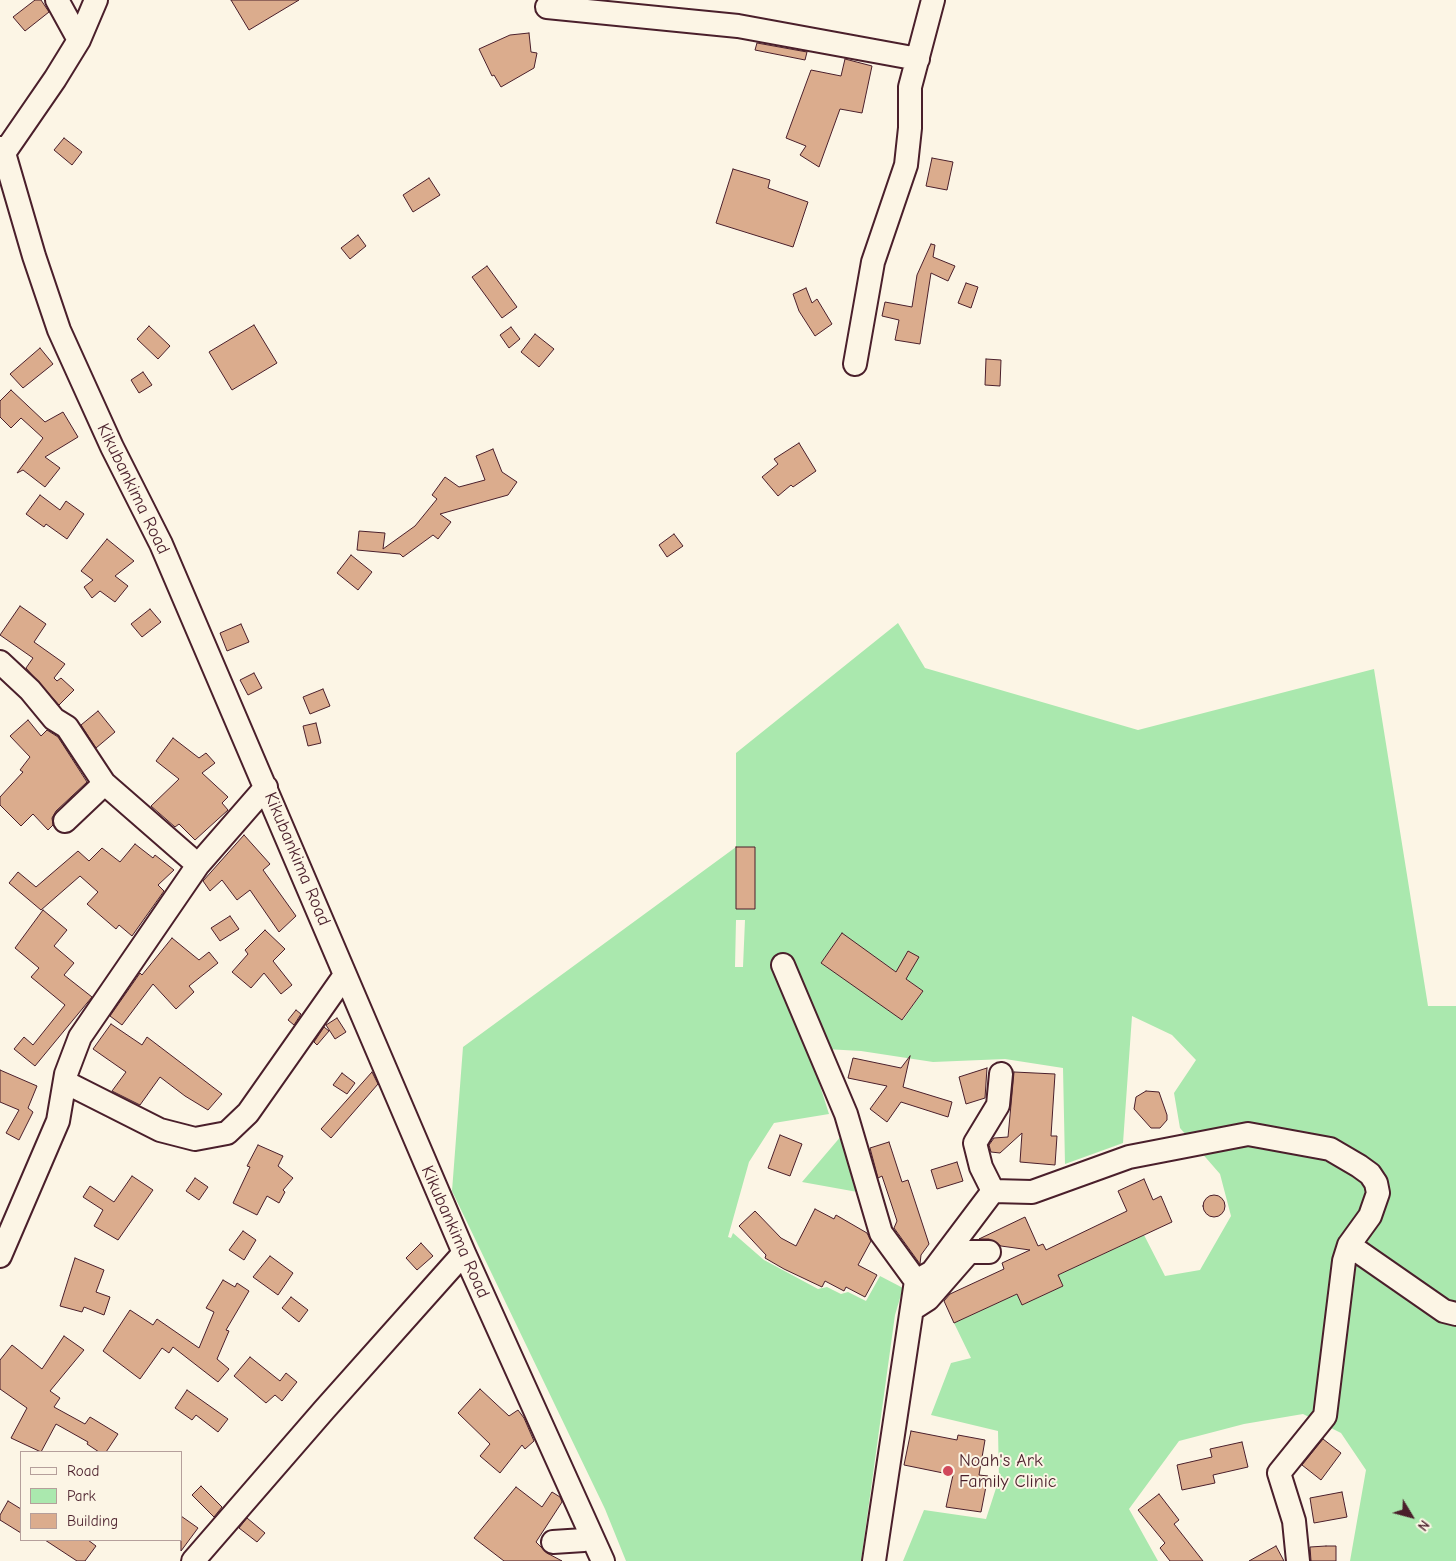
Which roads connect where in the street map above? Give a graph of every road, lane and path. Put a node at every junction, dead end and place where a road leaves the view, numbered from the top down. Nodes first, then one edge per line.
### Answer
1 (57, 0) edge
2 (96, 0) edge
3 (934, 0) edge
4 (547, 8) dead end
5 (79, 40) junction
6 (918, 59) junction
7 (2, 151) edge
8 (855, 364) dead end
9 (0, 662) edge
10 (104, 784) junction
11 (266, 787) junction
12 (64, 821) dead end
13 (198, 865) junction
14 (783, 965) dead end
15 (345, 975) junction
16 (1001, 1074) dead end
17 (65, 1082) junction
18 (992, 1191) junction
19 (1349, 1245) junction
20 (989, 1252) dead end
21 (464, 1253) junction
22 (0, 1256) edge
23 (916, 1281) junction
24 (914, 1308) junction
25 (1456, 1314) edge
26 (591, 1536) junction
27 (553, 1542) dead end
28 (193, 1561) edge
29 (602, 1561) edge
30 (874, 1561) edge
31 (1298, 1561) edge

1 - 5 street
2 - 5 street
3 - 6 street
4 - 6 street
5 - 7 street
6 - 8 street
7 - 11 street, Kikubankima Road
9 - 10 street
10 - 12 street
10 - 13 street
11 - 13 street
11 - 15 street, Kikubankima Road
13 - 17 street
14 - 23 street
15 - 17 street
15 - 21 street, Kikubankima Road
16 - 18 street
17 - 22 street
18 - 19 street
18 - 23 street
19 - 25 street
19 - 31 street
20 - 24 street
21 - 26 street, Kikubankima Road
21 - 28 street
23 - 24 street
24 - 30 street
26 - 27 street
26 - 29 street, Kikubankima Road

